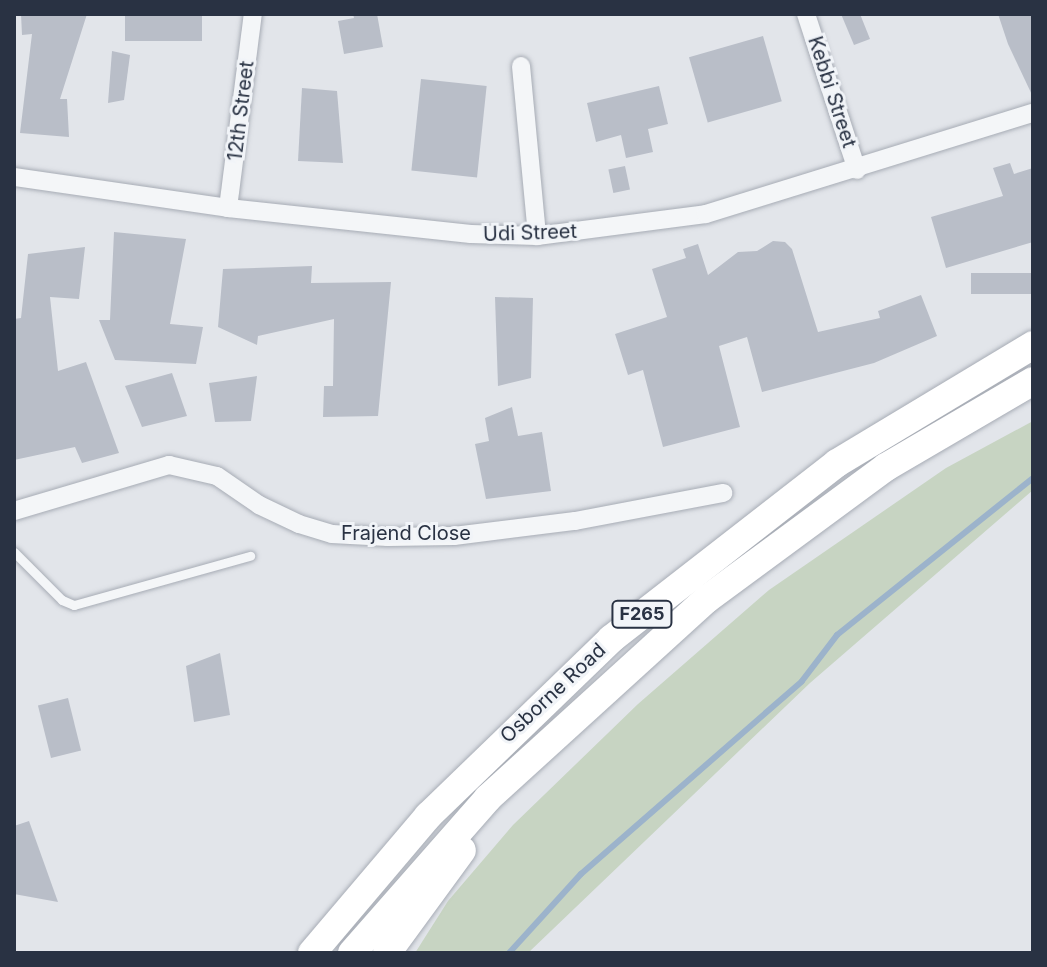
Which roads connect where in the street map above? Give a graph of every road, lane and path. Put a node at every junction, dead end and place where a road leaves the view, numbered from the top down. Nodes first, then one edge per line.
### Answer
1 (253, 14) edge
2 (806, 14) edge
3 (521, 66) dead end
4 (1033, 113) edge
5 (857, 170) junction
6 (14, 177) edge
7 (228, 208) junction
8 (537, 236) junction
9 (1033, 345) edge
10 (1033, 381) edge
11 (723, 493) dead end
12 (14, 511) edge
13 (14, 552) edge
14 (250, 556) dead end
15 (488, 798) junction
16 (391, 946) edge
17 (312, 953) edge
18 (352, 953) edge

1 - 7 street, 12th Street
2 - 5 street, Kebbi Street
3 - 8 street
4 - 5 street, Udi Street
5 - 8 street, Udi Street
6 - 7 street, Udi Street
7 - 8 street, Udi Street
9 - 17 main road, Osborne Road / F265
10 - 15 main road, Osborne Road / F265
11 - 12 street, Frajend Close
13 - 14 lane
15 - 16 main road
15 - 18 main road, Osborne Road / F265

